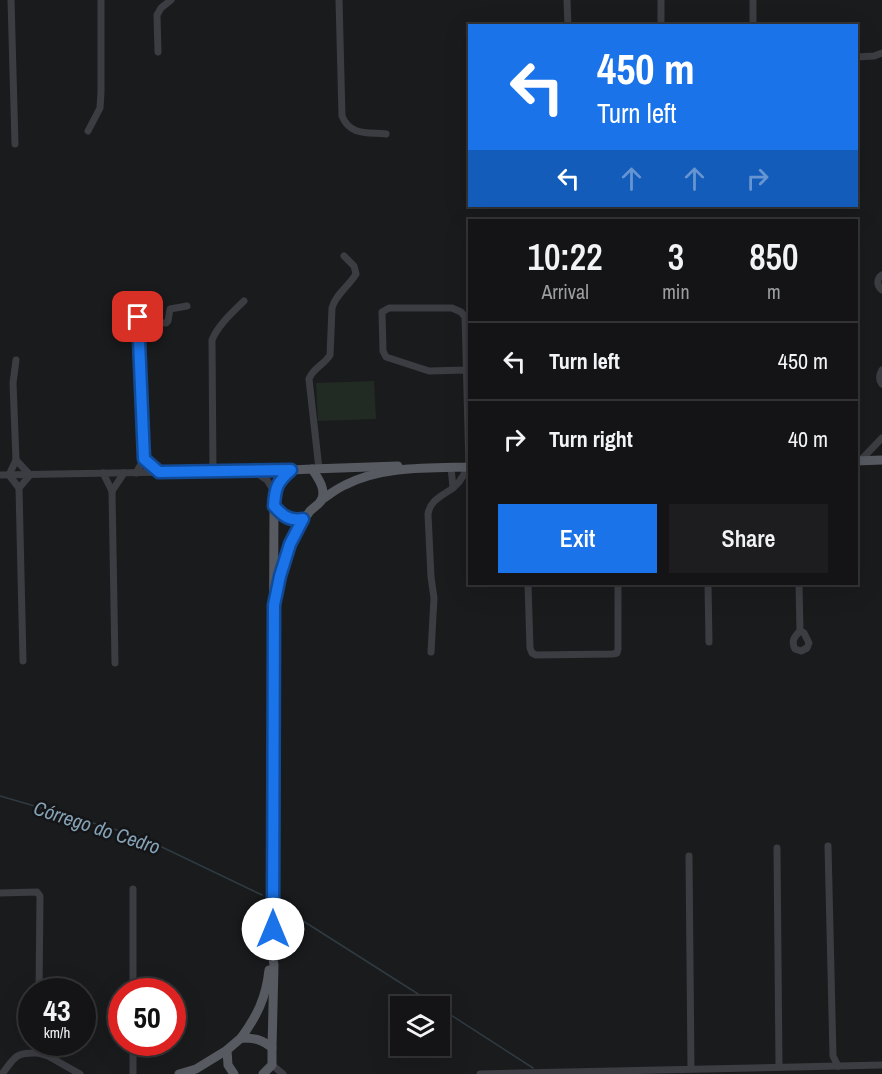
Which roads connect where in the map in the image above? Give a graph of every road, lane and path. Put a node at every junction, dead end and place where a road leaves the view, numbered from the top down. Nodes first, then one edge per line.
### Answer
1 (11, 0) edge
2 (101, 0) edge
3 (171, 0) edge
4 (339, 0) edge
5 (567, 0) edge
6 (661, 0) edge
7 (753, 0) edge
8 (568, 24) edge
9 (661, 24) edge
10 (753, 24) edge
11 (158, 52) dead end
12 (882, 53) edge
13 (858, 57) edge
14 (88, 131) dead end
15 (386, 134) dead end
16 (15, 144) dead end
17 (344, 256) dead end
18 (882, 275) edge
19 (882, 290) edge
20 (244, 301) dead end
21 (187, 306) dead end
22 (16, 360) dead end
23 (466, 370) junction
24 (882, 370) edge
25 (882, 384) edge
26 (468, 435) edge
27 (882, 438) edge
28 (144, 459) junction
29 (16, 460) junction
30 (858, 461) edge
31 (881, 461) edge
32 (451, 467) junction
33 (468, 467) edge
34 (425, 468) junction
35 (316, 469) junction
36 (468, 469) edge
37 (291, 470) junction
38 (213, 471) junction
39 (254, 471) junction
40 (159, 472) junction
41 (104, 473) junction
42 (124, 473) junction
43 (136, 473) junction
44 (0, 475) edge
45 (9, 475) junction
46 (30, 475) junction
47 (19, 488) junction
48 (453, 488) junction
49 (112, 490) junction
50 (275, 493) junction
51 (321, 500) junction
52 (274, 506) junction
53 (303, 519) junction
54 (528, 585) edge
55 (618, 585) edge
56 (708, 585) edge
57 (799, 585) edge
58 (274, 605) junction
59 (800, 631) dead end
60 (710, 642) dead end
61 (431, 652) dead end
62 (23, 660) dead end
63 (115, 663) dead end
64 (828, 846) dead end
65 (777, 848) dead end
66 (689, 856) dead end
67 (133, 889) dead end
68 (0, 893) edge
69 (272, 953) junction
70 (39, 978) edge
71 (133, 978) edge
72 (241, 1038) junction
73 (272, 1048) junction
74 (227, 1050) junction
75 (18, 1054) edge
76 (48, 1056) edge
77 (133, 1056) edge
78 (833, 1056) junction
79 (272, 1065) junction
80 (882, 1065) edge
81 (838, 1066) junction
82 (779, 1067) junction
83 (691, 1068) junction
84 (826, 1069) edge
85 (570, 1073) edge
86 (2, 1074) edge
87 (80, 1074) edge
88 (133, 1074) edge
89 (179, 1074) edge
90 (234, 1074) edge
91 (263, 1074) edge
92 (283, 1074) edge
93 (480, 1074) edge

1 - 16 street
2 - 14 street
3 - 11 street
4 - 15 street
5 - 8 street
6 - 9 street
7 - 10 street
12 - 13 street
17 - 35 street
18 - 19 street
20 - 38 street
21 - 28 street
22 - 29 street
23 - 23 street
23 - 26 street
24 - 25 street
27 - 30 street
28 - 40 street
28 - 43 street
29 - 45 street
29 - 46 street
30 - 31 main road
32 - 33 main road
32 - 34 main road
32 - 48 street
34 - 35 main road
34 - 51 main road
35 - 37 main road
35 - 51 main road
36 - 48 street
37 - 39 street
37 - 50 main road
38 - 39 street
38 - 40 street
39 - 50 street
40 - 43 street
41 - 42 street
41 - 46 street
41 - 49 street
42 - 43 street
42 - 49 street
44 - 45 street
45 - 46 street
45 - 47 street
46 - 47 street
47 - 62 street
48 - 61 street
49 - 63 street
50 - 52 main road
51 - 53 main road
52 - 53 main road
52 - 58 main road
53 - 58 main road
54 - 55 street
56 - 60 street
57 - 59 street
58 - 69 main road
64 - 78 street
65 - 82 street
66 - 83 street
67 - 71 street
68 - 70 street
69 - 72 main road
69 - 73 main road
72 - 73 main road
72 - 74 main road
73 - 79 main road
74 - 89 main road
74 - 90 main road
75 - 86 street
76 - 87 street
77 - 88 street
78 - 81 street
78 - 84 street
79 - 91 main road
79 - 92 street
80 - 81 street
81 - 84 street
82 - 83 street
82 - 84 street
83 - 85 street
85 - 93 street

